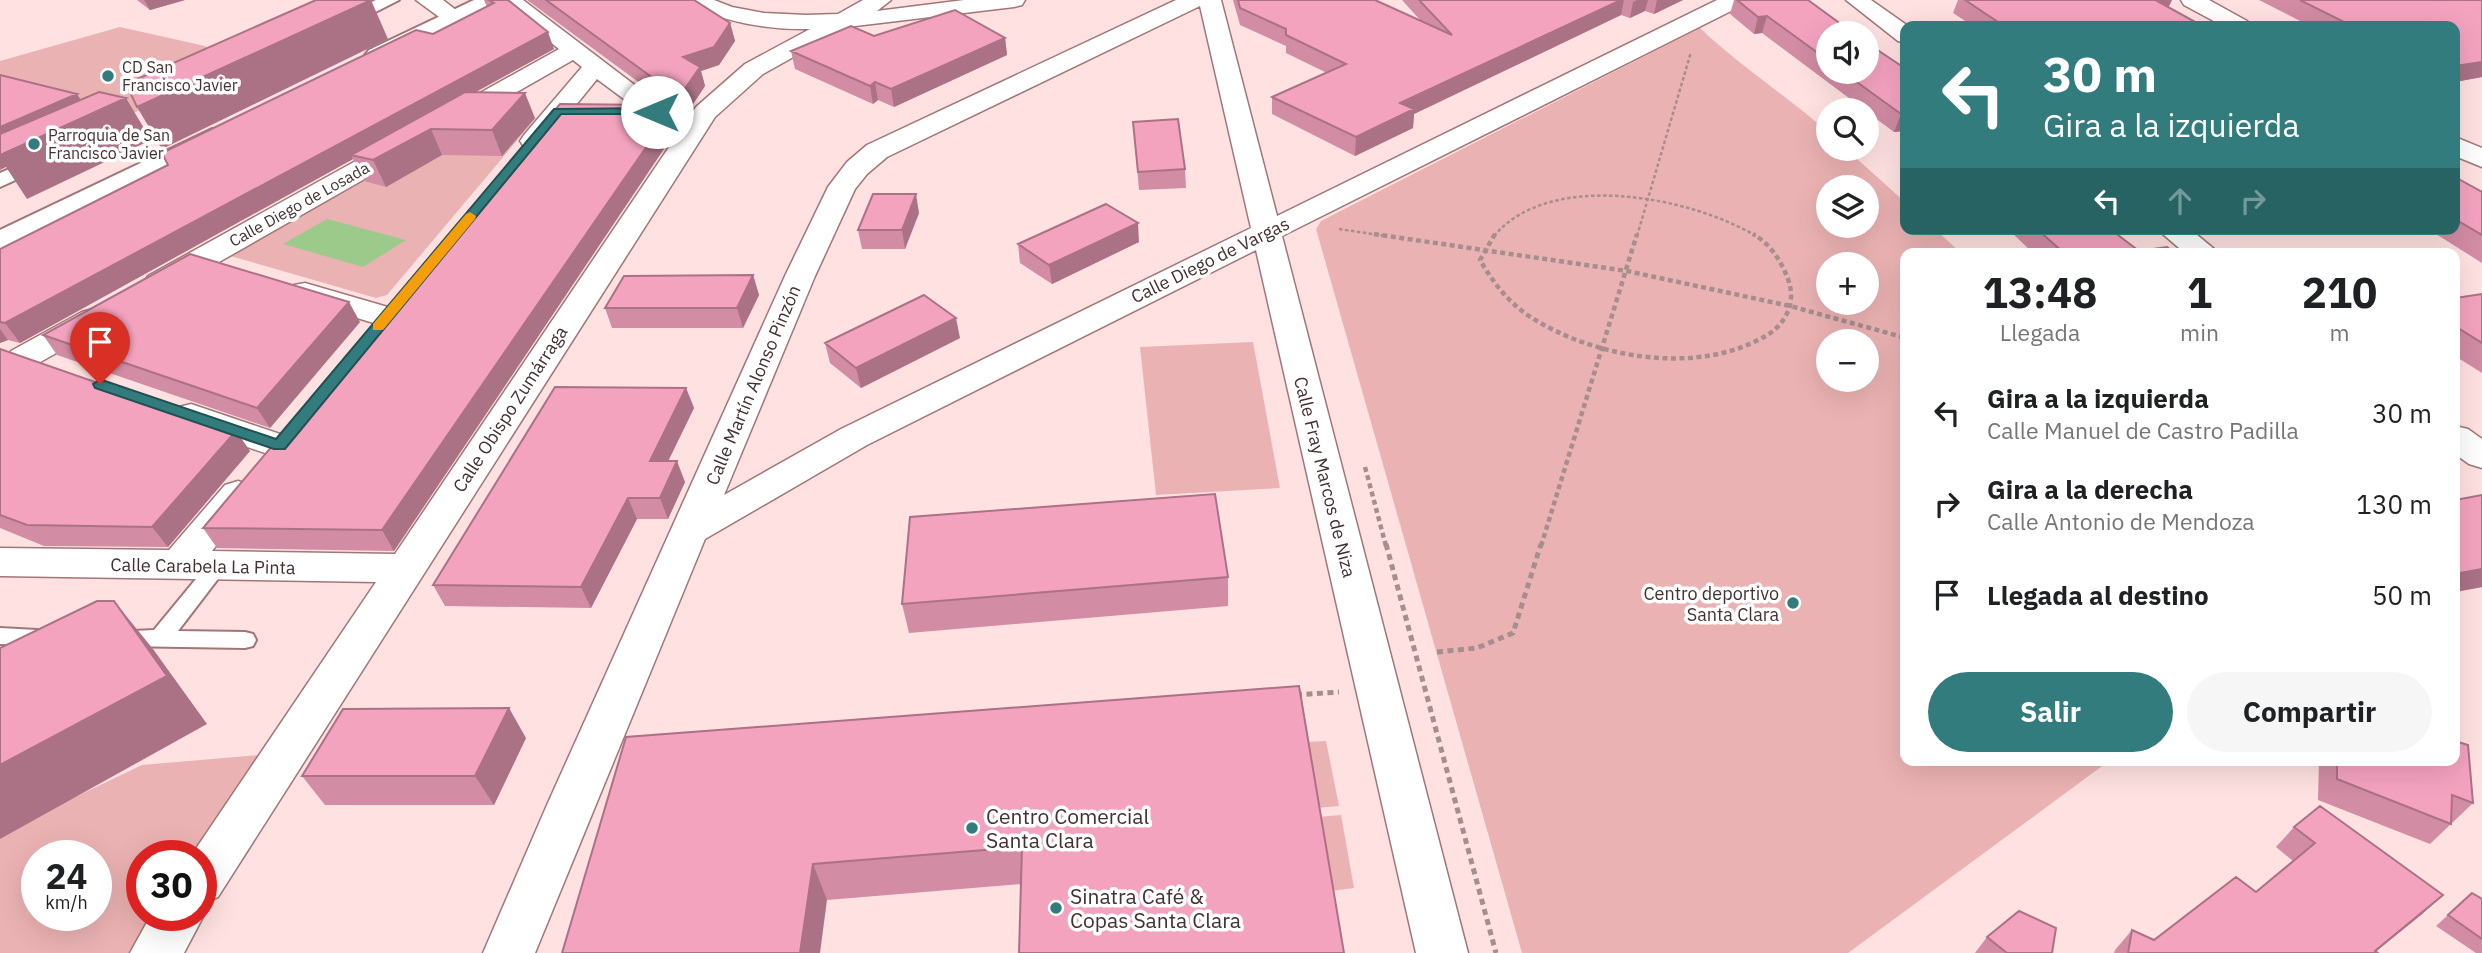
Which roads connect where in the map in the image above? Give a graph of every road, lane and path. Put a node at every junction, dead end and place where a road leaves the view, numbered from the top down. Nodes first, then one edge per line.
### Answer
1 (390, 0) edge
2 (427, 0) edge
3 (493, 0) edge
4 (509, 0) edge
5 (695, 0) edge
6 (880, 0) edge
7 (1014, 0) edge
8 (1194, 0) edge
9 (1210, 0) edge
10 (1735, 0) edge
11 (1857, 0) edge
12 (2192, 0) edge
13 (454, 17) junction
14 (844, 20) junction
15 (2230, 21) edge
16 (327, 29) edge
17 (1900, 32) edge
18 (1691, 52) dead end
19 (585, 58) junction
20 (355, 67) edge
21 (558, 111) junction
22 (657, 112) junction
23 (705, 112) junction
24 (233, 127) edge
25 (2460, 148) edge
26 (63, 151) edge
27 (2482, 159) edge
28 (515, 162) edge
29 (0, 181) edge
30 (1649, 199) junction
31 (1331, 228) dead end
32 (1265, 233) junction
33 (2179, 235) edge
34 (0, 242) edge
35 (2197, 248) edge
36 (1483, 250) junction
37 (200, 260) junction
38 (1627, 271) junction
39 (240, 272) edge
40 (280, 284) edge
41 (1790, 306) junction
42 (386, 317) edge
43 (1900, 336) edge
44 (1604, 348) junction
45 (12, 354) edge
46 (62, 371) edge
47 (164, 406) edge
48 (2460, 441) edge
49 (2482, 456) edge
50 (1363, 457) dead end
51 (691, 530) junction
52 (0, 562) edge
53 (178, 566) junction
54 (217, 567) junction
55 (405, 568) junction
56 (0, 636) edge
57 (76, 637) edge
58 (103, 638) edge
59 (159, 639) junction
60 (245, 640) dead end
61 (1437, 652) dead end
62 (1377, 689) junction
63 (1282, 696) edge
64 (217, 856) edge
65 (169, 931) edge
66 (156, 953) edge
67 (509, 953) edge
68 (1442, 953) edge
69 (1496, 953) edge

1 - 16 street
2 - 13 street
3 - 13 street
4 - 19 street
5 - 14 street
6 - 14 street, Calle Obispo Zumárraga
7 - 14 street
8 - 51 street, Calle Martín Alonso Pinzón
9 - 32 street, Calle Fray Marcos de Niza
10 - 32 street, Calle Diego de Vargas
11 - 17 street
12 - 15 street
13 - 20 street
14 - 23 street, Calle Obispo Zumárraga
18 - 30 path
19 - 21 street
19 - 22 street
19 - 37 street, Calle Diego de Losada
21 - 22 street
21 - 28 street
22 - 23 street
23 - 55 street, Calle Obispo Zumárraga
24 - 34 street
25 - 27 street
26 - 29 street
30 - 36 path
30 - 38 path
30 - 41 path
31 - 36 path
32 - 51 street, Calle Diego de Vargas
32 - 62 street, Calle Fray Marcos de Niza
33 - 35 street
36 - 38 path
36 - 44 path
37 - 39 street
37 - 45 street, Calle Diego de Losada
38 - 41 path
38 - 44 path
40 - 42 street
41 - 43 path
41 - 44 path
44 - 61 path
45 - 46 street
47 - 53 street
48 - 49 street
50 - 69 path
51 - 67 street, Calle Martín Alonso Pinzón
52 - 53 street, Calle Carabela La Pinta
53 - 54 street, Calle Carabela La Pinta
54 - 55 street, Calle Carabela La Pinta
54 - 59 lane
55 - 64 street, Calle Obispo Zumárraga
56 - 57 lane
58 - 59 lane
59 - 60 lane
62 - 63 path
62 - 68 street, Calle Fray Marcos de Niza
65 - 66 street

